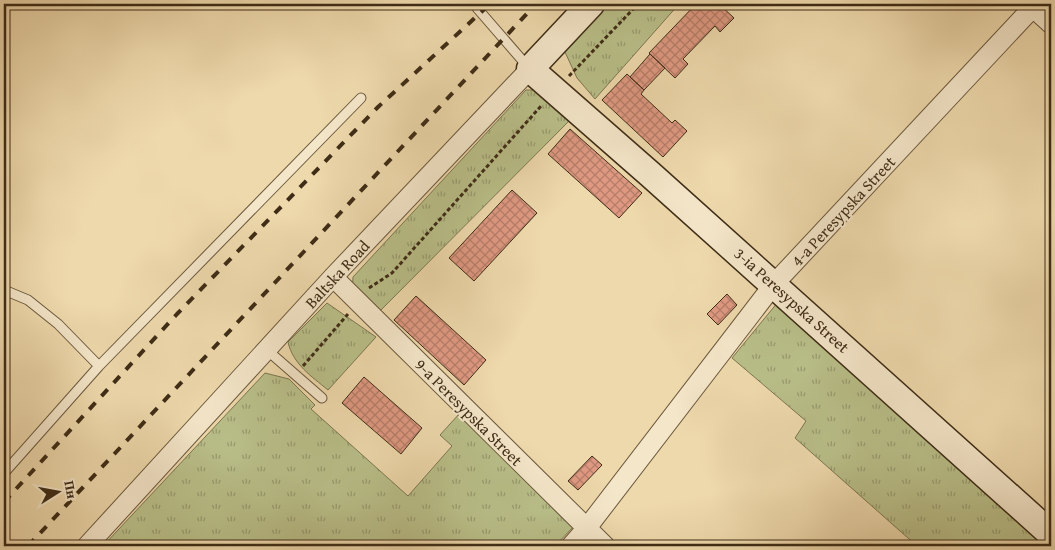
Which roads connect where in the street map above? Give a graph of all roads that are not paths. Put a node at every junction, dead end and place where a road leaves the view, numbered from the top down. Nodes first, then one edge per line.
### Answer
1 (479, 4) edge
2 (591, 4) edge
3 (1033, 5) edge
4 (1051, 24) edge
5 (530, 69) junction
6 (361, 98) dead end
7 (333, 277) junction
8 (774, 284) junction
9 (4, 290) edge
10 (267, 350) junction
11 (99, 366) junction
12 (322, 398) dead end
13 (4, 473) edge
14 (586, 529) junction
15 (1051, 534) edge
16 (86, 546) edge
17 (571, 546) edge
18 (605, 546) edge

1 - 5 lane
2 - 5 main road, Baltska Road
3 - 4 street
3 - 8 street, 4-a Peresypska Street
5 - 7 street, Baltska Road
5 - 8 main road, 3-ia Peresypska Street
6 - 11 lane
7 - 10 street, Baltska Road
7 - 14 street, 9-a Peresypska Street
8 - 14 street, 4-a Peresypska Street
8 - 15 main road, 3-ia Peresypska Street
9 - 11 lane
10 - 12 lane
10 - 16 street, Baltska Road
11 - 13 lane
14 - 17 street, 4-a Peresypska Street
14 - 18 street, 9-a Peresypska Street

